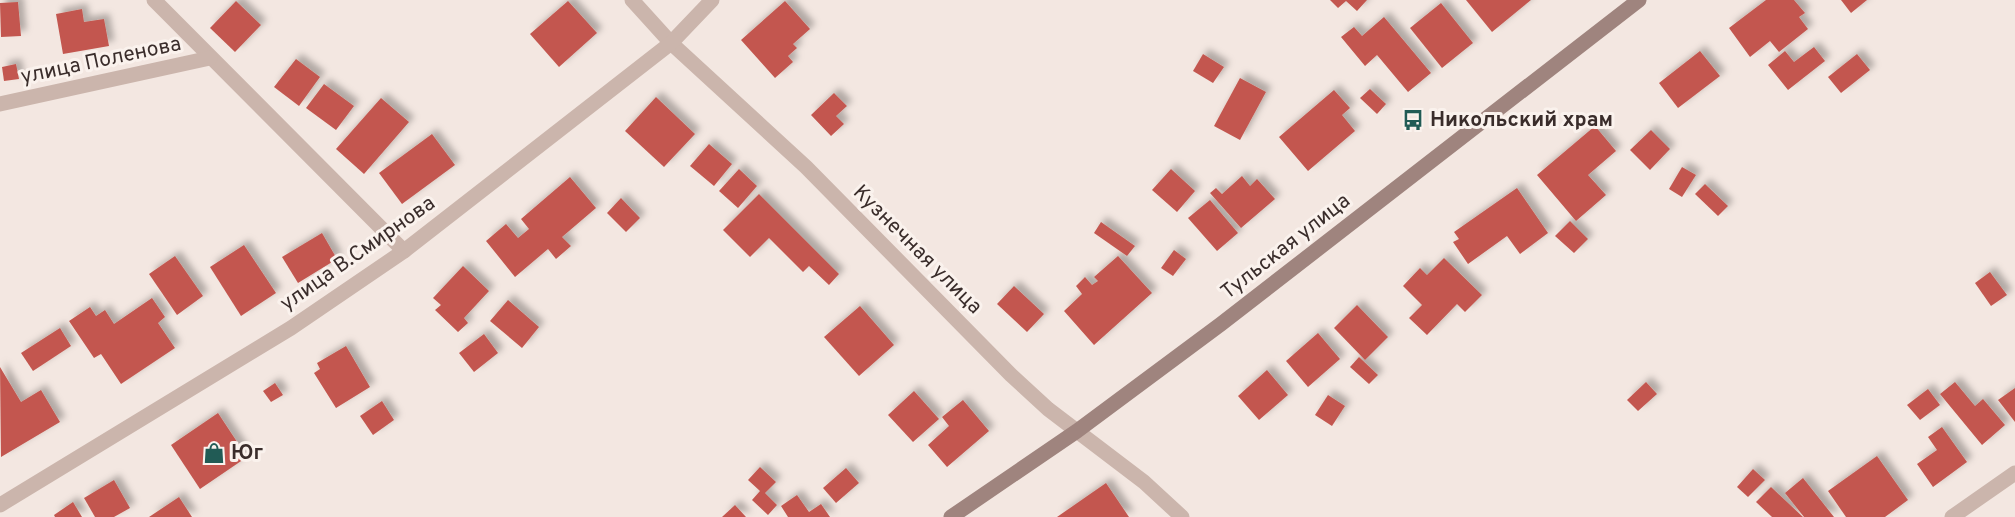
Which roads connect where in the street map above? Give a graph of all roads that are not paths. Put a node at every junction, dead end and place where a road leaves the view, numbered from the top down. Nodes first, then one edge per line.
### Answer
1 (154, 0) edge
2 (632, 0) edge
3 (712, 0) edge
4 (1639, 0) edge
5 (671, 43) junction
6 (210, 58) junction
7 (0, 105) edge
8 (404, 251) junction
9 (1077, 431) junction
10 (2015, 473) edge
11 (0, 505) edge
12 (951, 517) edge
13 (1182, 517) edge
14 (1952, 517) edge

1 - 6 street
2 - 5 street, Кузнечная улица
3 - 5 street, улица В.Смирнова
4 - 9 main road, Тульская улица
5 - 8 street, улица В.Смирнова
5 - 9 street, Кузнечная улица
6 - 7 street, улица Поленова
6 - 8 street
8 - 11 street, улица В.Смирнова
9 - 12 main road, Тульская улица
9 - 13 street, Кузнечная улица
10 - 14 street

